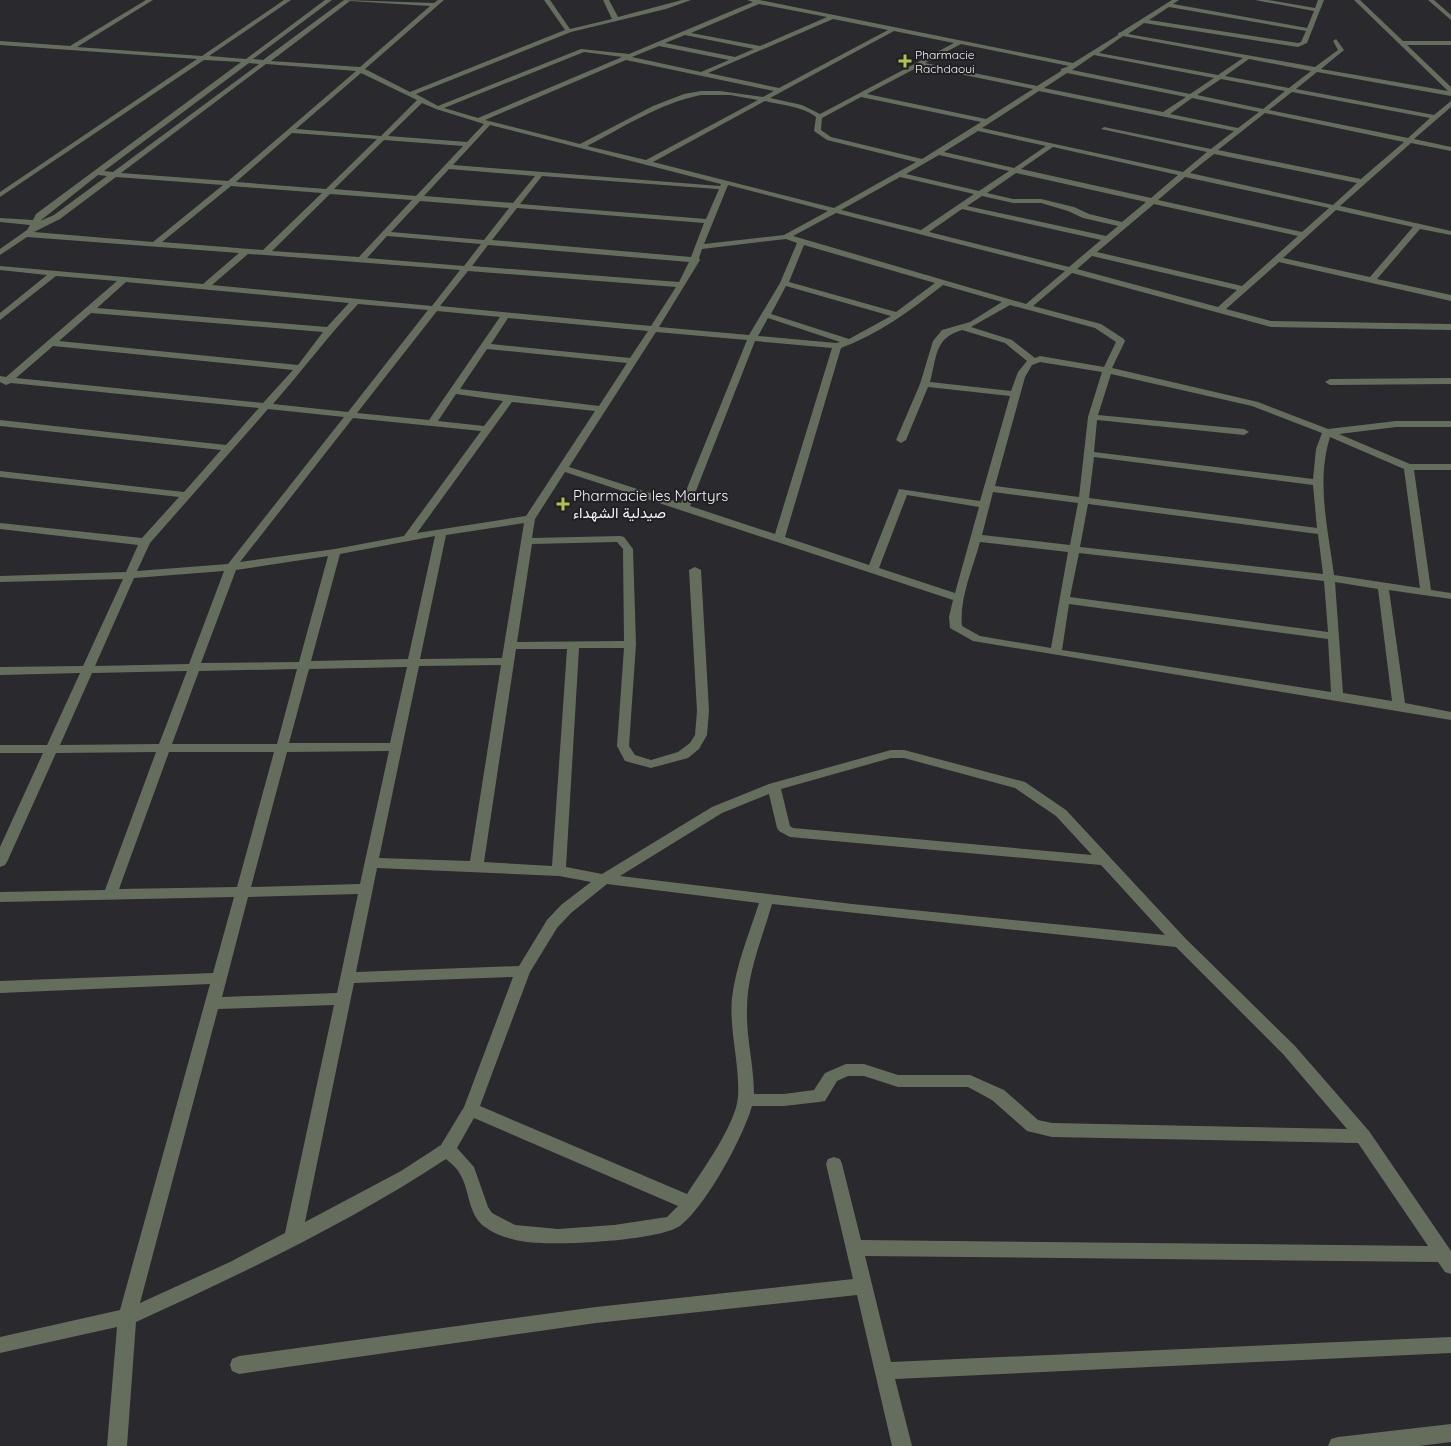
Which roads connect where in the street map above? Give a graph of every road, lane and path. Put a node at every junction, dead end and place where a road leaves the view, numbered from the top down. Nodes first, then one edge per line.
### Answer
1 (150, 0) edge
2 (288, 0) edge
3 (329, 0) edge
4 (349, 0) edge
5 (546, 0) edge
6 (606, 0) edge
7 (688, 0) edge
8 (750, 0) edge
9 (1176, 0) edge
10 (1258, 0) edge
11 (1321, 0) edge
12 (1357, 0) edge
13 (1431, 0) edge
14 (659, 1) edge
15 (438, 2) edge
16 (758, 2) junction
17 (1167, 5) junction
18 (664, 8) junction
19 (1316, 10) junction
20 (832, 16) junction
21 (1451, 18) edge
22 (616, 20) junction
23 (1142, 21) junction
24 (893, 29) junction
25 (1309, 30) junction
26 (569, 31) junction
27 (684, 33) junction
28 (1120, 34) junction
29 (1336, 41) dead end
30 (960, 42) junction
31 (0, 43) edge
32 (1401, 43) junction
33 (1451, 43) edge
34 (658, 44) junction
35 (71, 48) junction
36 (760, 48) junction
37 (1090, 53) junction
38 (203, 57) junction
39 (627, 57) junction
40 (1247, 58) junction
41 (735, 59) junction
42 (249, 60) junction
43 (267, 61) junction
44 (919, 64) junction
45 (1072, 65) junction
46 (360, 68) junction
47 (1063, 70) junction
48 (1315, 70) junction
49 (701, 74) junction
50 (1219, 77) junction
51 (1036, 88) junction
52 (780, 90) junction
53 (1291, 90) junction
54 (1451, 92) edge
55 (411, 94) junction
56 (860, 95) junction
57 (1191, 96) junction
58 (422, 99) junction
59 (764, 99) junction
60 (1451, 103) edge
61 (438, 108) junction
62 (1264, 111) junction
63 (1165, 114) junction
64 (819, 117) junction
65 (1436, 117) junction
66 (478, 120) junction
67 (985, 121) junction
68 (488, 123) junction
69 (975, 128) junction
70 (1104, 128) dead end
71 (1240, 130) junction
72 (289, 131) junction
73 (384, 137) junction
74 (1409, 141) junction
75 (468, 144) junction
76 (1052, 145) junction
77 (579, 147) junction
78 (1451, 149) edge
79 (938, 152) junction
80 (1213, 152) junction
81 (921, 161) junction
82 (646, 163) junction
83 (447, 167) junction
84 (1015, 170) junction
85 (96, 173) junction
86 (116, 174) junction
87 (540, 174) junction
88 (897, 174) junction
89 (1184, 174) junction
90 (1363, 182) junction
91 (230, 183) junction
92 (724, 185) junction
93 (328, 191) junction
94 (981, 193) junction
95 (0, 195) edge
96 (418, 198) junction
97 (1152, 201) junction
98 (515, 206) junction
99 (961, 207) junction
100 (1335, 207) junction
101 (832, 211) junction
102 (0, 220) edge
103 (708, 221) junction
104 (1124, 225) junction
105 (1418, 226) junction
106 (29, 229) junction
107 (922, 233) junction
108 (386, 234) junction
109 (1451, 234) edge
110 (1304, 235) junction
111 (786, 237) junction
112 (1107, 240) junction
113 (802, 241) junction
114 (486, 242) junction
115 (155, 244) junction
116 (700, 247) junction
117 (246, 251) junction
118 (0, 253) edge
119 (265, 253) junction
120 (1091, 253) junction
121 (1278, 259) junction
122 (361, 260) junction
123 (696, 260) junction
124 (0, 268) edge
125 (466, 268) junction
126 (1071, 270) junction
127 (54, 273) junction
128 (124, 279) junction
129 (1372, 280) junction
130 (784, 282) junction
131 (942, 282) junction
132 (682, 285) junction
133 (205, 287) junction
134 (1244, 289) junction
135 (1451, 298) edge
136 (356, 301) junction
137 (1009, 302) junction
138 (1027, 307) junction
139 (435, 308) junction
140 (89, 310) junction
141 (1219, 311) junction
142 (506, 315) junction
143 (766, 315) junction
144 (897, 315) junction
145 (0, 317) edge
146 (1451, 327) edge
147 (964, 328) junction
148 (656, 329) junction
149 (329, 330) junction
150 (752, 338) junction
151 (850, 342) junction
152 (51, 343) junction
153 (484, 346) junction
154 (837, 346) junction
155 (1032, 360) junction
156 (634, 361) junction
157 (300, 368) junction
158 (1107, 370) junction
159 (4, 379) edge
160 (1451, 381) edge
161 (1330, 382) dead end
162 (925, 384) junction
163 (0, 387) edge
164 (453, 391) junction
165 (1015, 394) junction
166 (510, 399) junction
167 (264, 406) junction
168 (602, 409) junction
169 (350, 415) junction
170 (1093, 417) junction
171 (0, 423) edge
172 (431, 424) junction
173 (1451, 424) edge
174 (486, 430) junction
175 (1244, 432) dead end
176 (1327, 432) junction
177 (901, 440) dead end
178 (226, 448) junction
179 (1090, 454) junction
180 (1409, 467) junction
181 (1451, 467) edge
182 (565, 469) junction
183 (0, 474) edge
184 (1319, 483) junction
185 (989, 488) junction
186 (186, 495) junction
187 (1084, 500) junction
188 (984, 505) junction
189 (684, 508) junction
190 (530, 520) junction
191 (0, 526) edge
192 (440, 532) junction
193 (1323, 532) junction
194 (408, 538) junction
195 (976, 538) junction
196 (779, 539) junction
197 (526, 541) junction
198 (145, 542) junction
199 (1074, 548) junction
200 (335, 552) junction
201 (231, 567) junction
202 (695, 570) dead end
203 (874, 570) junction
204 (131, 575) junction
205 (1329, 578) junction
206 (0, 579) edge
207 (1383, 586) junction
208 (1426, 591) junction
209 (1451, 596) edge
210 (959, 598) junction
211 (1064, 600) junction
212 (1332, 636) junction
213 (630, 644) junction
214 (573, 645) junction
215 (510, 646) junction
216 (1056, 652) junction
217 (508, 660) junction
218 (413, 662) junction
219 (304, 665) junction
220 (194, 667) junction
221 (87, 669) junction
222 (0, 671) edge
223 (1337, 696) junction
224 (1399, 706) junction
225 (1451, 716) edge
226 (395, 747) junction
227 (164, 748) junction
228 (282, 748) junction
229 (51, 749) junction
230 (0, 750) edge
231 (774, 787) junction
232 (1105, 861) junction
233 (0, 862) edge
234 (371, 863) junction
235 (476, 866) junction
236 (559, 871) junction
237 (604, 879) junction
238 (366, 889) junction
239 (243, 891) junction
240 (110, 894) junction
241 (0, 896) edge
242 (767, 899) junction
243 (1180, 942) junction
244 (523, 971) junction
245 (219, 978) junction
246 (347, 978) junction
247 (0, 987) edge
248 (342, 999) junction
249 (212, 1003) junction
250 (746, 1100) junction
251 (471, 1108) junction
252 (1363, 1136) junction
253 (447, 1150) junction
254 (834, 1164) dead end
255 (692, 1204) junction
256 (293, 1237) junction
257 (856, 1248) junction
258 (1447, 1260) edge
259 (863, 1286) junction
260 (127, 1317) junction
261 (1451, 1344) edge
262 (0, 1345) edge
263 (239, 1365) dead end
264 (885, 1371) junction
265 (1451, 1433) edge
266 (117, 1446) edge
267 (902, 1446) edge
268 (1338, 1446) edge

1 - 35 street
2 - 38 street
3 - 42 street
4 - 15 street
4 - 43 street
5 - 26 street
6 - 22 street
7 - 18 street
8 - 16 street
9 - 17 street
10 - 19 street
11 - 19 street
12 - 32 street
13 - 21 street
14 - 18 street
15 - 46 street
16 - 20 street
16 - 27 street
17 - 23 street
17 - 25 street
18 - 22 street
19 - 25 street
20 - 24 street
20 - 36 street
22 - 26 street
23 - 25 street
23 - 28 street
24 - 30 street
24 - 52 street
26 - 55 street
27 - 34 street
27 - 36 street
28 - 37 street
28 - 40 street
29 - 48 street
30 - 44 street
30 - 45 street
31 - 35 street
32 - 33 street
32 - 54 street
34 - 39 street
34 - 41 street
35 - 38 street
36 - 41 street
37 - 45 street
37 - 50 street
38 - 42 street
38 - 95 street
39 - 49 street
39 - 61 street
39 - 66 street
40 - 48 street
40 - 50 street
41 - 49 street
42 - 43 street
42 - 85 street
43 - 46 street
43 - 86 street
44 - 51 street
44 - 56 street
45 - 47 street
46 - 55 street
46 - 72 street
47 - 51 street
47 - 57 street
48 - 53 street
48 - 54 street
49 - 52 street
50 - 53 street
50 - 57 street
51 - 63 street
51 - 67 street
52 - 59 street
53 - 62 street
53 - 65 street
55 - 58 street
56 - 64 street
56 - 67 street
57 - 62 street
57 - 63 street
58 - 61 street
58 - 73 street
59 - 64 street
59 - 77 street
59 - 82 street
60 - 65 street
61 - 66 street
62 - 71 street
62 - 74 street
63 - 71 street
64 - 81 street
65 - 74 street
66 - 68 street
67 - 69 street
68 - 75 street
68 - 77 street
69 - 76 street
69 - 79 street
70 - 80 street
71 - 80 street
72 - 73 street
72 - 91 street
73 - 75 street
73 - 93 street
74 - 78 street
74 - 90 street
75 - 83 street
76 - 84 street
76 - 89 street
77 - 82 street
79 - 81 street
79 - 84 street
80 - 89 street
80 - 90 street
81 - 88 street
82 - 92 street
83 - 87 street
83 - 96 street
84 - 94 street
84 - 97 street
85 - 86 street
85 - 106 street
86 - 91 street
86 - 106 street
87 - 92 street
87 - 98 street
88 - 94 street
88 - 101 street
89 - 97 street
89 - 100 street
90 - 100 street
91 - 93 street
91 - 115 street
92 - 101 street
92 - 103 street
93 - 96 street
93 - 119 street
94 - 99 street
94 - 104 street
96 - 98 street
96 - 108 street
97 - 104 street
97 - 110 street
98 - 103 street
98 - 114 street
99 - 107 street
99 - 112 street
100 - 105 street
100 - 110 street
101 - 107 street
101 - 111 street
102 - 106 street
103 - 116 street
104 - 112 street
105 - 109 street
105 - 129 street
106 - 115 street
106 - 118 street
107 - 126 street
108 - 114 street
108 - 122 street
110 - 121 street
111 - 113 street
111 - 116 street
112 - 120 street
113 - 130 street
113 - 131 street
114 - 123 street
114 - 125 street
115 - 117 street
116 - 123 street
117 - 119 street
117 - 133 street
119 - 122 street
120 - 126 street
120 - 134 street
121 - 129 street
121 - 134 street
122 - 125 street
123 - 132 street
124 - 127 street
125 - 132 street
125 - 139 street
126 - 138 street
126 - 141 street
127 - 128 street
127 - 145 street
128 - 133 street
128 - 140 street
129 - 135 street
130 - 143 street
130 - 144 street
131 - 137 street
131 - 144 street
132 - 148 street
133 - 136 street
134 - 141 street
136 - 139 street
136 - 149 street
137 - 138 street
137 - 147 street
138 - 158 street
139 - 142 street
139 - 169 street
140 - 149 street
140 - 152 street
141 - 146 street
142 - 148 street
142 - 153 street
143 - 150 street
143 - 151 street
144 - 151 street
147 - 155 street
147 - 162 street
148 - 150 street
148 - 156 street
149 - 157 street
150 - 154 street
150 - 189 street
151 - 154 street
152 - 157 street
152 - 159 street
153 - 156 street
153 - 164 street
154 - 196 street
155 - 158 street
155 - 165 street
156 - 168 street
157 - 167 street
158 - 170 street
158 - 176 street
159 - 163 street
159 - 167 street
160 - 161 street
162 - 165 street
162 - 177 street
164 - 166 street
164 - 172 street
165 - 185 street
166 - 168 street
166 - 174 street
167 - 169 street
167 - 178 street
168 - 182 street
169 - 172 street
169 - 201 street
170 - 175 street
170 - 179 street
171 - 178 street
172 - 174 street
173 - 176 street
174 - 194 street
176 - 180 street
176 - 184 street
178 - 186 street
179 - 184 street
179 - 187 street
180 - 181 street
180 - 208 street
182 - 189 street
182 - 190 street
183 - 186 street
184 - 193 street
185 - 187 street
185 - 188 street
186 - 198 street
187 - 193 street
187 - 199 street
188 - 195 street
188 - 203 street
189 - 196 street
190 - 192 street
190 - 197 street
191 - 198 street
192 - 194 street
192 - 218 street
193 - 205 street
194 - 200 street
195 - 199 street
195 - 210 street
196 - 203 street
197 - 213 street
197 - 215 street
198 - 204 street
199 - 205 street
199 - 211 street
200 - 201 street
200 - 219 street
201 - 204 street
201 - 220 street
202 - 213 street
203 - 210 street
204 - 206 street
204 - 221 street
205 - 207 street
205 - 212 street
207 - 208 street
207 - 224 street
208 - 209 street
210 - 216 street
211 - 212 street
211 - 216 street
212 - 223 street
213 - 214 street
214 - 215 street
214 - 236 street
215 - 217 street
216 - 223 street
217 - 218 street
217 - 235 street
218 - 219 street
218 - 226 street
219 - 220 street
219 - 228 street
220 - 221 street
220 - 227 street
221 - 222 street
221 - 229 street
223 - 224 street
224 - 225 street
226 - 228 street
226 - 234 street
227 - 228 street
227 - 229 street
227 - 240 street
228 - 239 street
229 - 230 street
229 - 233 street
231 - 232 street
231 - 232 street
231 - 237 street
232 - 243 street
234 - 235 street
234 - 238 street
235 - 236 street
236 - 237 street
237 - 242 street
237 - 244 street
238 - 239 street
238 - 246 street
239 - 240 street
239 - 245 street
240 - 241 street
242 - 243 street
242 - 250 street
243 - 252 street
244 - 246 street
244 - 251 street
245 - 247 street
245 - 249 street
246 - 248 street
248 - 249 street
248 - 256 street
249 - 260 street
250 - 252 street
250 - 255 street
251 - 253 street
251 - 255 street
252 - 258 street
253 - 255 street
253 - 256 street
254 - 257 street
256 - 260 street
257 - 258 street
257 - 259 street
259 - 263 street
259 - 264 street
260 - 262 street
260 - 266 street
261 - 264 street
264 - 267 street
265 - 268 street

